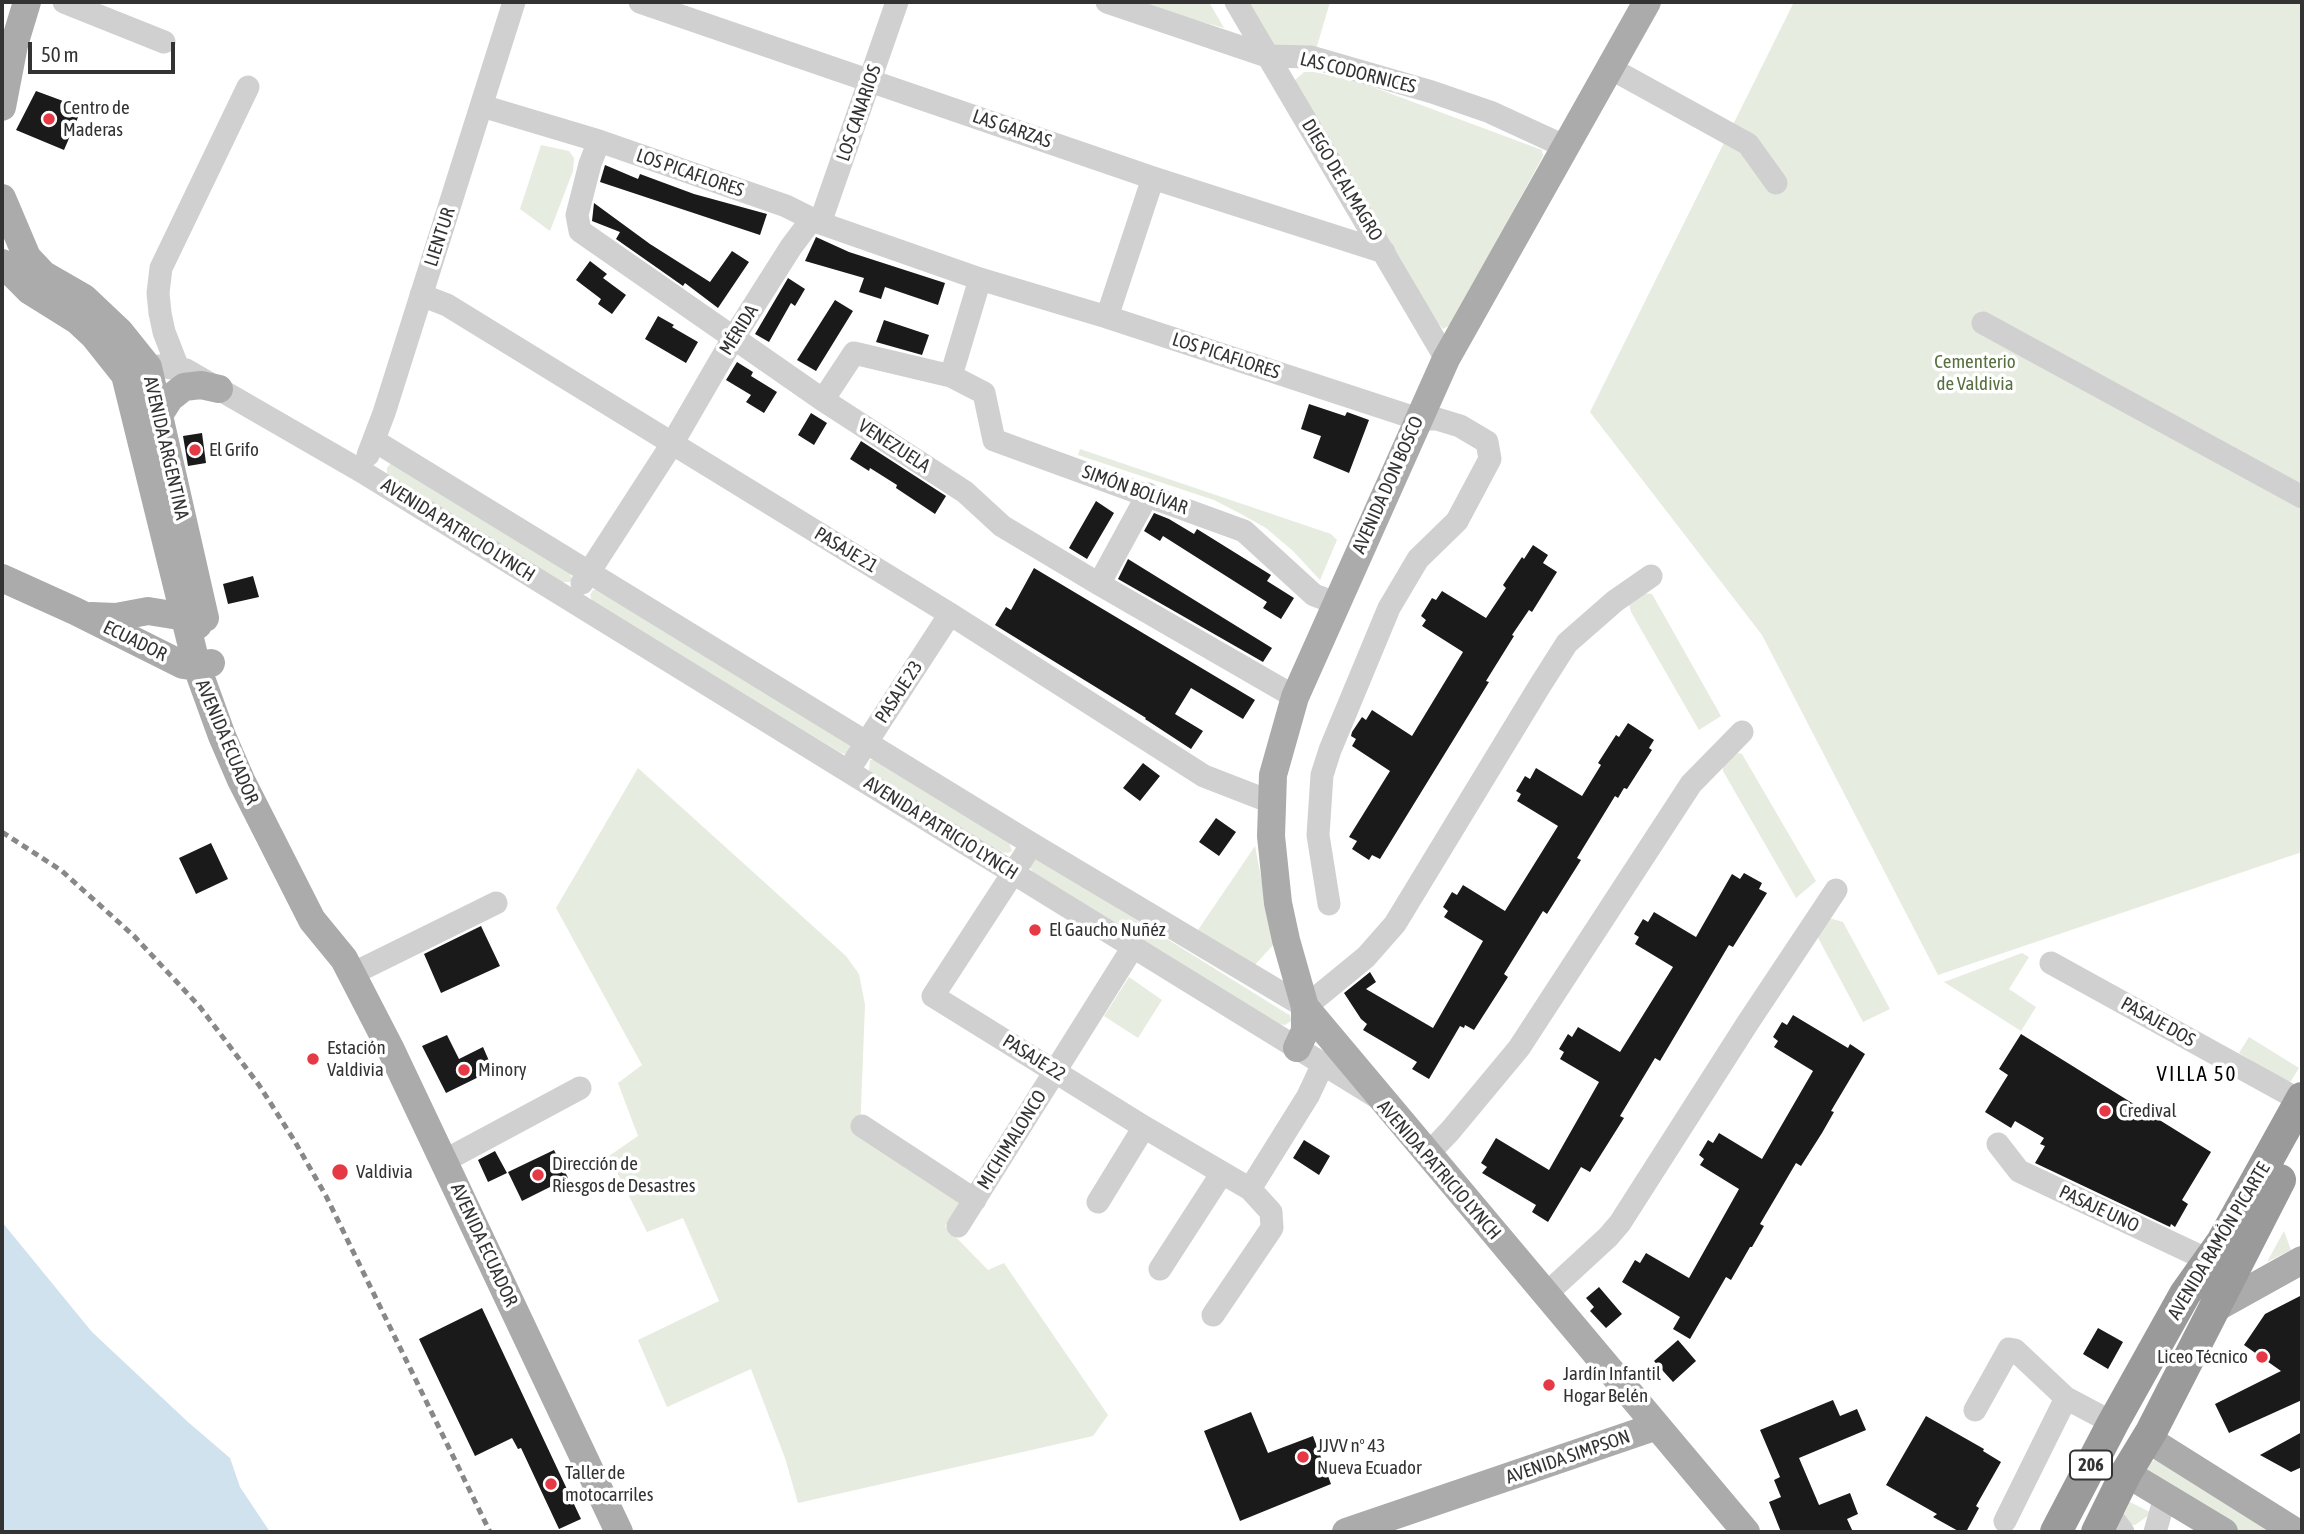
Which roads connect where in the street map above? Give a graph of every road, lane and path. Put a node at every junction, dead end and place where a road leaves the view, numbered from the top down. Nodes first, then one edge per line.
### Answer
1 (27, 2) edge
2 (64, 2) edge
3 (514, 2) edge
4 (640, 2) edge
5 (897, 2) edge
6 (1107, 2) edge
7 (1236, 2) edge
8 (1644, 2) edge
9 (164, 42) dead end
10 (14, 46) junction
11 (1267, 56) junction
12 (1610, 68) junction
13 (2, 74) edge
14 (871, 79) junction
15 (248, 87) dead end
16 (482, 106) junction
17 (2, 107) edge
18 (599, 141) junction
19 (1566, 147) junction
20 (1153, 178) junction
21 (1776, 183) dead end
22 (2, 198) edge
23 (816, 221) junction
24 (1384, 251) junction
25 (8, 255) edge
26 (980, 279) junction
27 (421, 295) junction
28 (1107, 317) junction
29 (1983, 323) dead end
30 (734, 337) junction
31 (1447, 359) junction
32 (178, 368) junction
33 (137, 371) junction
34 (951, 376) junction
35 (219, 389) junction
36 (823, 400) junction
37 (159, 415) junction
38 (1418, 419) junction
39 (375, 441) junction
40 (672, 444) junction
41 (362, 471) junction
42 (1148, 494) junction
43 (2302, 497) edge
44 (173, 569) junction
45 (589, 572) junction
46 (1651, 576) dead end
47 (2, 578) edge
48 (1098, 584) junction
49 (572, 601) junction
50 (1336, 603) junction
51 (75, 611) junction
52 (148, 611) junction
53 (950, 614) junction
54 (196, 624) junction
55 (205, 664) junction
56 (1295, 697) junction
57 (1742, 732) dead end
58 (866, 742) junction
59 (848, 771) junction
60 (1271, 802) junction
61 (1032, 844) junction
62 (1014, 873) junction
63 (1836, 890) dead end
64 (496, 903) dead end
65 (1329, 904) dead end
66 (1133, 947) junction
67 (2051, 963) dead end
68 (348, 967) junction
69 (1304, 1007) junction
70 (1297, 1048) junction
71 (1323, 1064) junction
72 (1055, 1072) junction
73 (580, 1088) dead end
74 (2302, 1099) edge
75 (1383, 1101) junction
76 (862, 1126) dead end
77 (1144, 1127) junction
78 (2302, 1133) edge
79 (1998, 1144) dead end
80 (1428, 1154) junction
81 (444, 1161) junction
82 (1222, 1173) junction
83 (1250, 1189) junction
84 (975, 1200) junction
85 (1098, 1202) dead end
86 (958, 1226) dead end
87 (2302, 1260) edge
88 (2210, 1261) junction
89 (1160, 1269) dead end
90 (1545, 1295) junction
91 (2214, 1309) junction
92 (1213, 1315) dead end
93 (2066, 1398) junction
94 (1975, 1410) dead end
95 (2120, 1411) junction
96 (1657, 1426) junction
97 (2148, 1439) junction
98 (2126, 1473) junction
99 (2165, 1497) junction
100 (2005, 1521) dead end
101 (2109, 1525) edge
102 (1742, 1531) edge
103 (619, 1532) edge
104 (1346, 1532) edge
105 (2056, 1532) edge
106 (2155, 1532) edge
107 (2224, 1532) edge
108 (2296, 1532) edge

1 - 10 main road
2 - 9 street
3 - 16 street, LIENTUR
4 - 14 street, LAS GARZAS
5 - 14 street, LOS CANARIOS
6 - 11 street, LAS CODORNICES
7 - 11 street, DIEGO DE ALMAGRO
8 - 12 main road, AVENIDA DON BOSCO
10 - 13 main road
10 - 17 main road
11 - 19 street, LAS CODORNICES
11 - 24 street, DIEGO DE ALMAGRO
12 - 19 main road, AVENIDA DON BOSCO
12 - 21 street
14 - 20 street, LAS GARZAS
14 - 23 street, LOS CANARIOS
15 - 32 street
16 - 18 street, LOS PICAFLORES
16 - 27 street, LIENTUR
18 - 23 street, LOS PICAFLORES
18 - 30 street, VENEZUELA
19 - 31 main road, AVENIDA DON BOSCO
20 - 24 street, LAS GARZAS
20 - 28 street
22 - 25 main road, AVENIDA ARGENTINA
23 - 26 street, LOS PICAFLORES
23 - 30 street, MÉRIDA
24 - 31 street, DIEGO DE ALMAGRO
25 - 33 main road, AVENIDA ARGENTINA
26 - 28 street, LOS PICAFLORES
26 - 34 street
27 - 39 street, LIENTUR
27 - 40 street, PASAJE 21
28 - 38 street, LOS PICAFLORES
29 - 43 street
30 - 36 street, VENEZUELA
30 - 40 street, MÉRIDA
31 - 38 main road, AVENIDA DON BOSCO
32 - 33 street, AVENIDA PATRICIO LYNCH
32 - 35 street, AVENIDA PATRICIO LYNCH
33 - 37 main road, AVENIDA ARGENTINA
33 - 44 main road, AVENIDA ARGENTINA
34 - 36 street, SIMÓN BOLÍVAR
34 - 42 street, SIMÓN BOLÍVAR
35 - 37 main road
35 - 41 street, AVENIDA PATRICIO LYNCH
36 - 48 street, VENEZUELA
37 - 54 main road, AVENIDA ARGENTINA
38 - 50 main road, AVENIDA DON BOSCO
38 - 65 street, LOS PICAFLORES
39 - 41 street, LIENTUR
39 - 45 street, AVENIDA PATRICIO LYNCH
40 - 45 street, MÉRIDA
40 - 53 street, PASAJE 21
41 - 49 street, AVENIDA PATRICIO LYNCH
42 - 48 street
42 - 50 street, SIMÓN BOLÍVAR
44 - 52 main road
44 - 54 main road, AVENIDA ARGENTINA
45 - 49 street, MÉRIDA
45 - 58 street, AVENIDA PATRICIO LYNCH
46 - 69 street
47 - 51 main road, ECUADOR
48 - 56 street, VENEZUELA
49 - 59 street, AVENIDA PATRICIO LYNCH
50 - 56 main road, AVENIDA DON BOSCO
51 - 52 main road, ECUADOR
51 - 55 main road, ECUADOR
52 - 54 main road, ECUADOR
53 - 58 street, PASAJE 23
53 - 60 street, PASAJE 21
54 - 55 main road
55 - 68 main road, AVENIDA ECUADOR
55 - 68 main road, AVENIDA ECUADOR
56 - 60 main road, AVENIDA DON BOSCO
57 - 80 street
58 - 59 street, PASAJE 23
58 - 61 street, AVENIDA PATRICIO LYNCH
59 - 62 street, AVENIDA PATRICIO LYNCH
60 - 69 main road, AVENIDA DON BOSCO
61 - 62 street, PASAJE 22
61 - 69 street, AVENIDA PATRICIO LYNCH
62 - 66 street, AVENIDA PATRICIO LYNCH
62 - 72 street, PASAJE 22
63 - 90 street
64 - 68 street
66 - 70 street, AVENIDA PATRICIO LYNCH
66 - 72 street, MICHIMALONCO
67 - 74 street, PASAJE DOS
68 - 81 main road, AVENIDA ECUADOR
69 - 70 main road, AVENIDA DON BOSCO
69 - 75 main road, AVENIDA DON BOSCO
70 - 71 street, AVENIDA PATRICIO LYNCH
71 - 75 street, AVENIDA PATRICIO LYNCH
71 - 83 street
72 - 77 street, PASAJE 22
72 - 84 street, MICHIMALONCO
73 - 81 street
74 - 88 highway, AVENIDA RAMÓN PICARTE / 206
75 - 80 main road, AVENIDA PATRICIO LYNCH
76 - 84 street
77 - 82 street, PASAJE 22
77 - 85 street
78 - 91 highway, AVENIDA RAMÓN PICARTE / 206
79 - 88 street, PASAJE UNO
80 - 90 main road, AVENIDA PATRICIO LYNCH
81 - 103 main road, AVENIDA ECUADOR
82 - 83 street, PASAJE 22
82 - 89 street
83 - 92 street, PASAJE 22
84 - 86 street, MICHIMALONCO
87 - 91 main road
88 - 95 highway, AVENIDA RAMÓN PICARTE / 206
90 - 96 main road, AVENIDA PATRICIO LYNCH
91 - 97 highway, AVENIDA RAMÓN PICARTE / 206
93 - 94 street
93 - 95 street
93 - 100 street
95 - 98 highway
95 - 105 highway, AVENIDA RAMÓN PICARTE / 206
96 - 102 main road
96 - 104 main road, AVENIDA SIMPSON
97 - 98 highway, AVENIDA RAMÓN PICARTE / 206
97 - 108 main road
98 - 99 main road
98 - 101 highway, AVENIDA RAMÓN PICARTE / 206
99 - 106 street
99 - 107 main road

